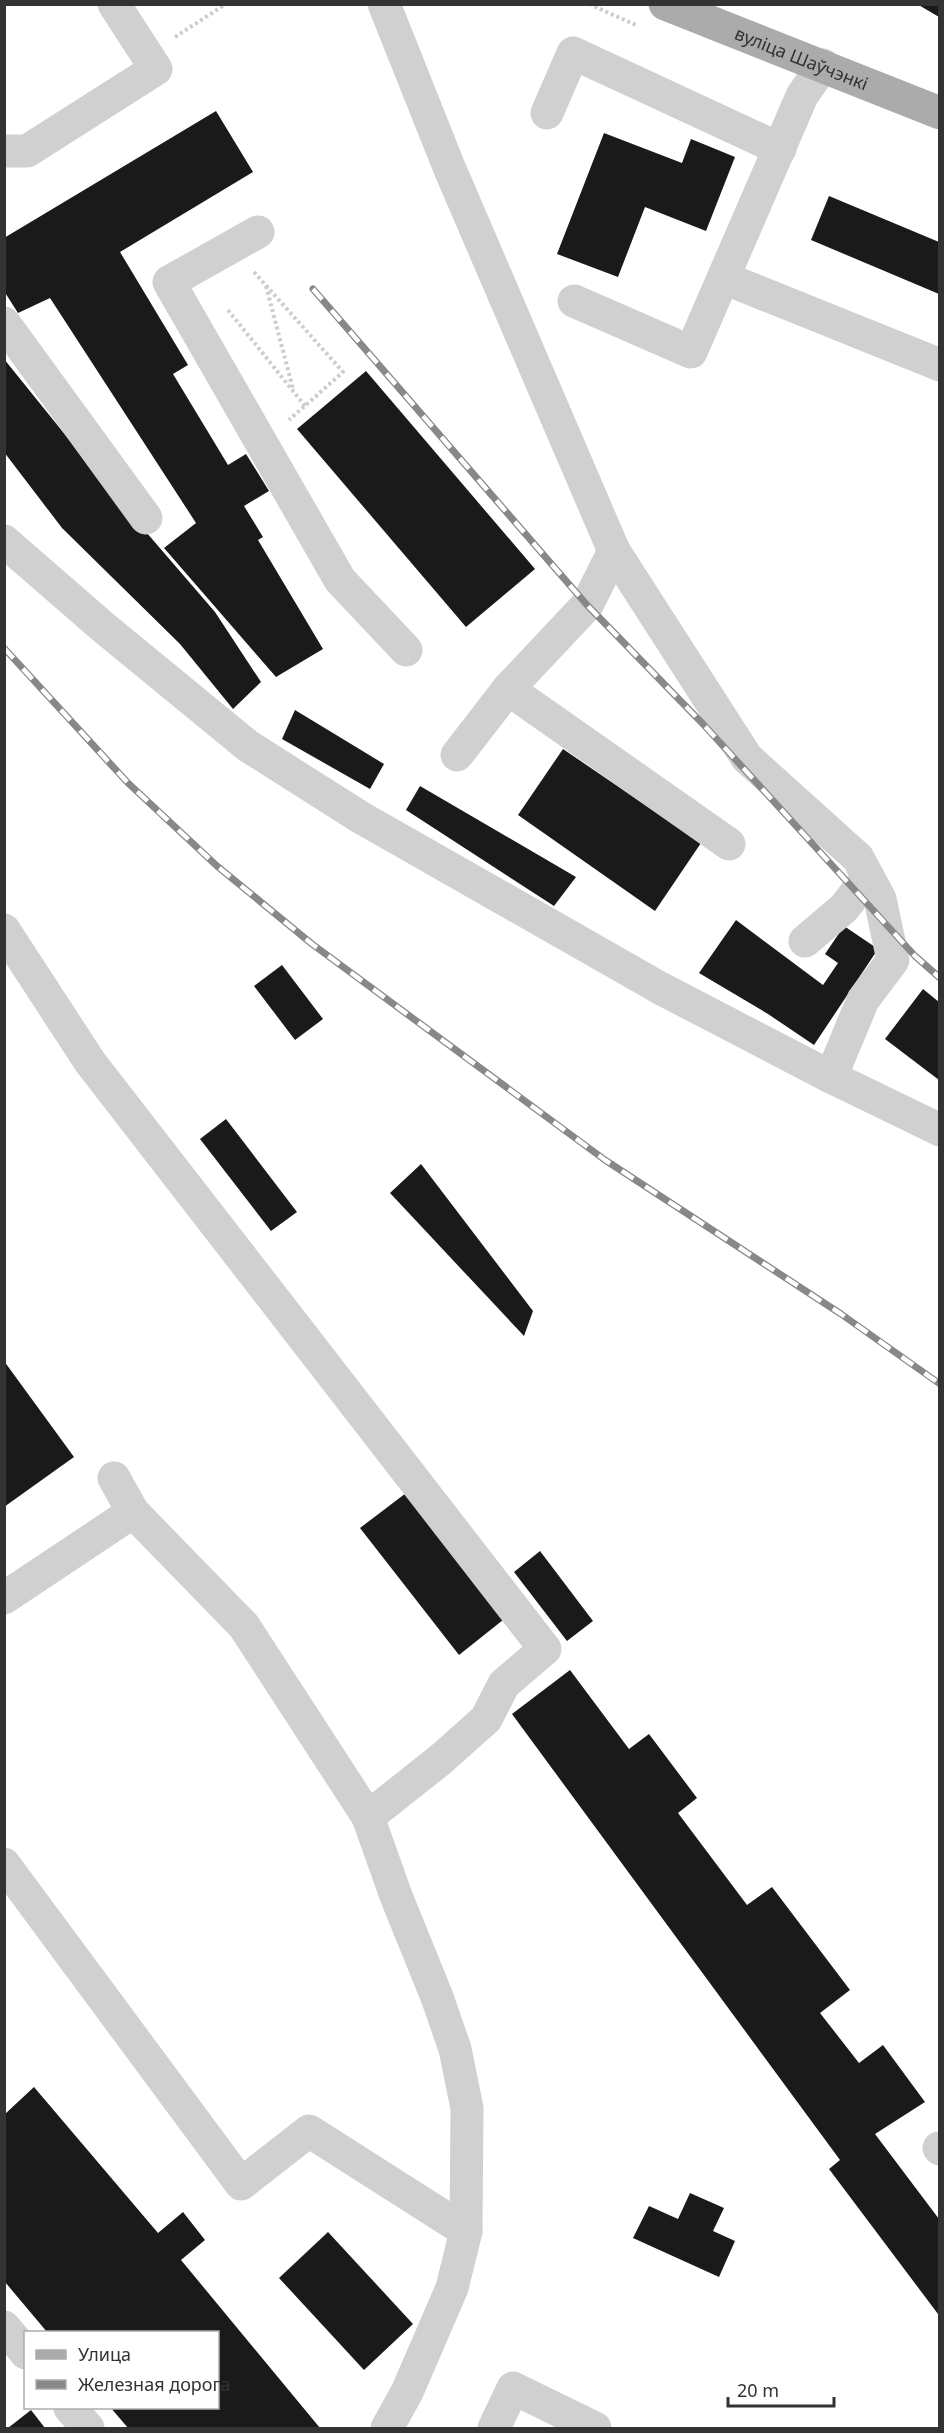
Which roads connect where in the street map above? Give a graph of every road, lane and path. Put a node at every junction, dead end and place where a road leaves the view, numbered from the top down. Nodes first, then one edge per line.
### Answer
1 (114, 4) edge
2 (226, 4) edge
3 (384, 4) edge
4 (664, 4) edge
5 (146, 55) junction
6 (823, 65) junction
7 (547, 113) dead end
8 (939, 113) edge
9 (780, 149) junction
10 (4, 151) edge
11 (245, 240) joint
12 (194, 268) junction
13 (724, 278) junction
14 (266, 285) junction
15 (574, 301) dead end
16 (4, 322) edge
17 (939, 365) edge
18 (293, 391) junction
19 (305, 406) junction
20 (262, 443) junction
21 (146, 518) dead end
22 (4, 541) edge
23 (614, 551) junction
24 (406, 650) dead end
25 (508, 689) junction
26 (457, 755) dead end
27 (729, 844) dead end
28 (868, 877) junction
29 (4, 930) edge
30 (805, 941) dead end
31 (831, 1077) junction
32 (939, 1130) edge
33 (114, 1478) dead end
34 (133, 1512) junction
35 (4, 1598) edge
36 (368, 1817) junction
37 (4, 1864) edge
38 (466, 2231) junction
39 (4, 2327) edge
40 (24, 2351) edge
41 (71, 2409) edge
42 (88, 2428) edge
43 (387, 2428) edge
44 (494, 2428) edge
45 (595, 2428) edge

1 - 5 lane
2 - 5 path
3 - 23 lane
4 - 6 main road, вуліца Шаўчэнкі
5 - 10 lane
6 - 8 main road, вуліца Шаўчэнкі
6 - 9 lane
7 - 9 lane
9 - 13 lane
11 - 12 lane
11 - 14 path
12 - 18 path
12 - 20 lane
13 - 15 lane
13 - 17 lane
14 - 18 path
14 - 19 path
16 - 21 lane
18 - 19 path
19 - 20 path
20 - 24 lane
22 - 31 lane
23 - 25 lane
23 - 28 lane
25 - 26 lane
25 - 27 lane
28 - 30 lane
28 - 31 lane
29 - 36 lane
31 - 32 lane
33 - 34 lane
34 - 35 lane
34 - 36 lane
36 - 38 lane
37 - 38 lane
38 - 43 lane
39 - 40 lane
41 - 42 lane
44 - 45 lane

